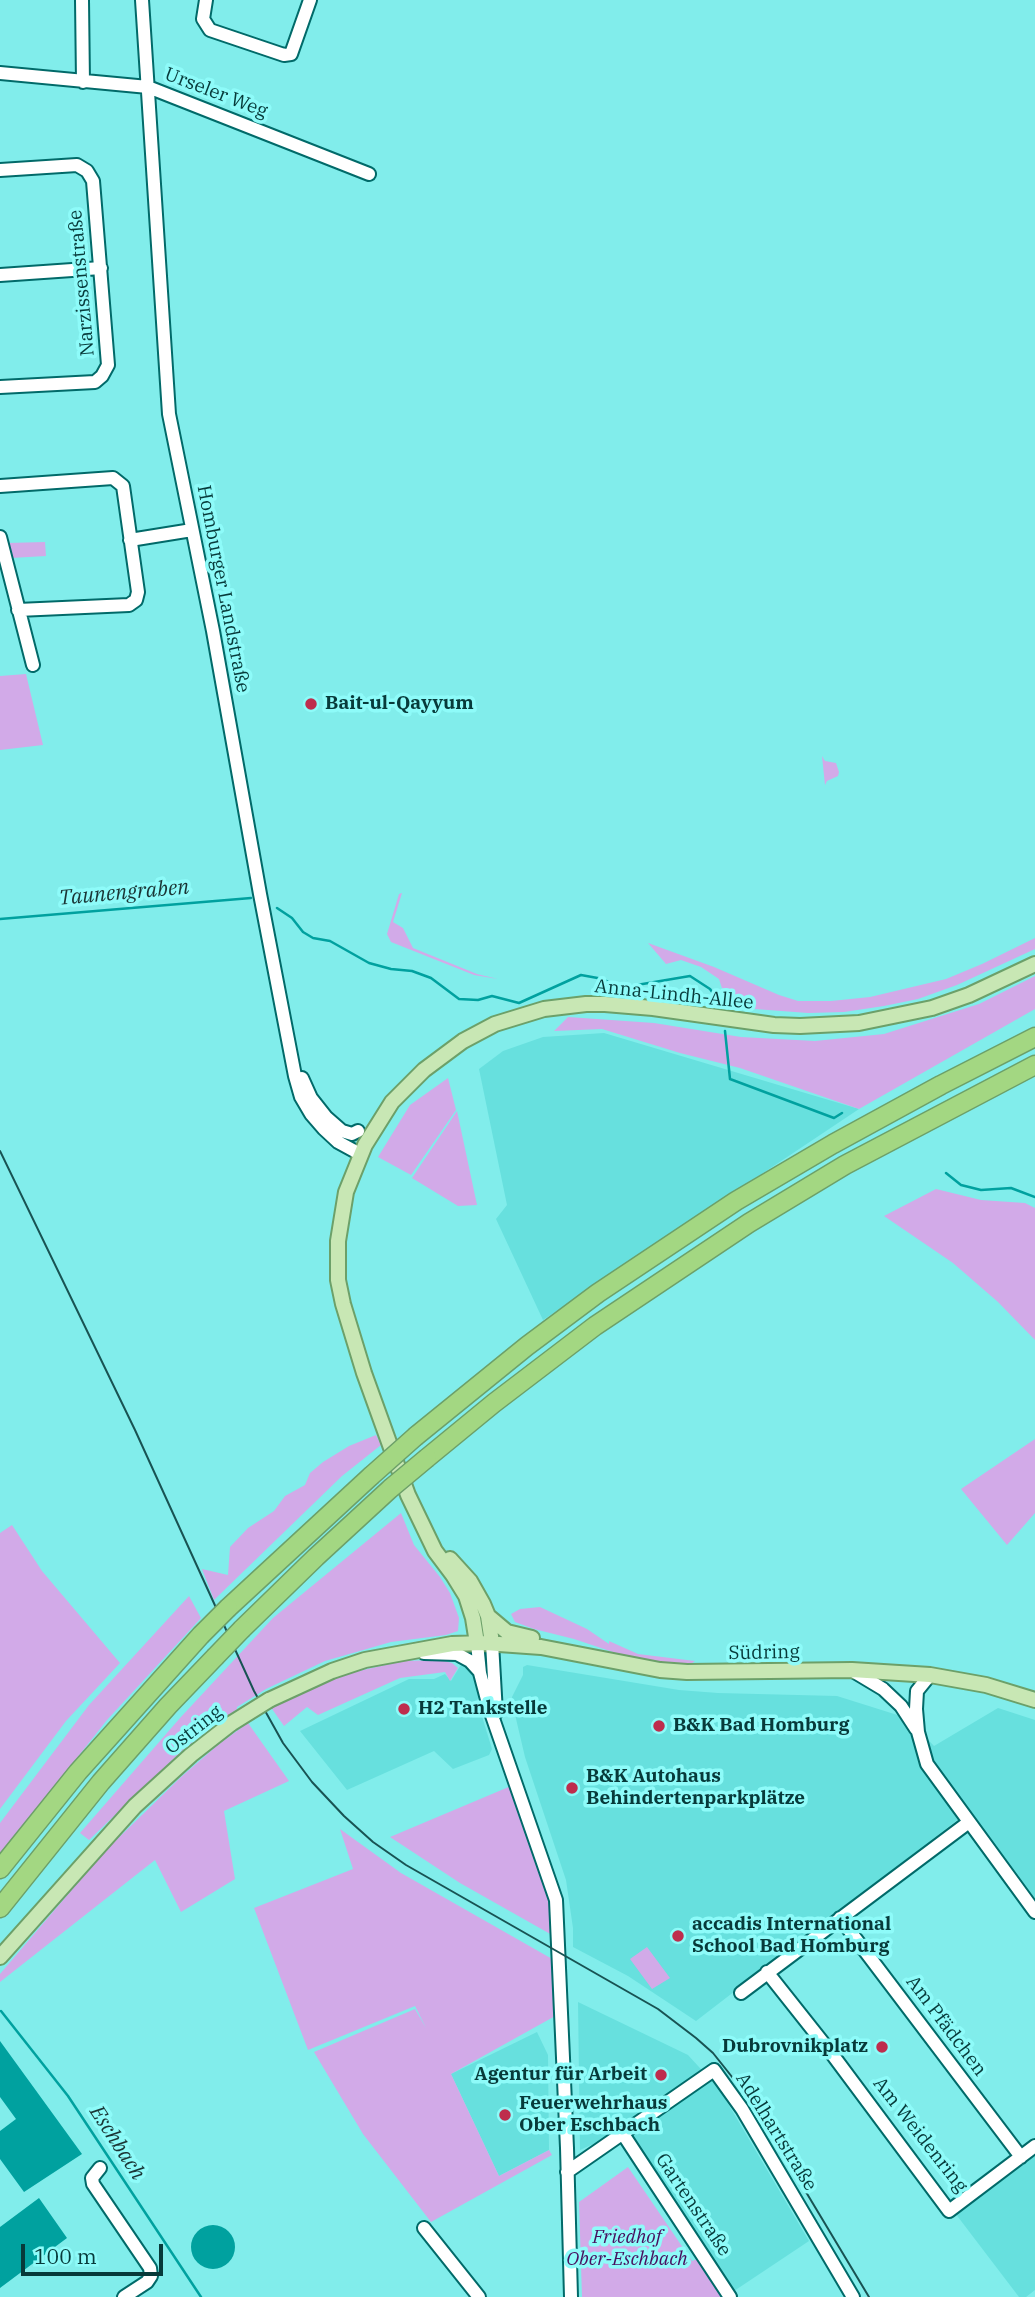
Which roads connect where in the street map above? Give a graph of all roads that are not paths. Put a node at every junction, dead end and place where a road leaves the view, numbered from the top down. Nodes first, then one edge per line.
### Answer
1 (82, 0) edge
2 (142, 0) edge
3 (206, 0) edge
4 (310, 0) edge
5 (0, 73) edge
6 (83, 82) junction
7 (148, 87) junction
8 (0, 170) edge
9 (369, 174) dead end
10 (101, 268) junction
11 (0, 275) edge
12 (0, 387) edge
13 (174, 415) dead end
14 (0, 486) edge
15 (192, 530) junction
16 (0, 537) edge
17 (130, 540) junction
18 (18, 610) junction
19 (33, 666) dead end
20 (1035, 964) edge
21 (1035, 1037) edge
22 (1035, 1065) edge
23 (358, 1131) dead end
24 (360, 1154) junction
25 (429, 1539) junction
26 (488, 1616) junction
27 (484, 1643) junction
28 (398, 1653) junction
29 (597, 1657) junction
30 (852, 1670) junction
31 (480, 1672) junction
32 (930, 1675) junction
33 (1035, 1700) edge
34 (496, 1720) junction
35 (918, 1732) junction
36 (969, 1822) junction
37 (0, 1869) edge
38 (0, 1908) edge
39 (1035, 1912) edge
40 (840, 1918) junction
41 (0, 1957) edge
42 (767, 1972) junction
43 (741, 1993) dead end
44 (623, 2134) junction
45 (1035, 2146) edge
46 (1021, 2157) junction
47 (100, 2168) dead end
48 (567, 2172) junction
49 (424, 2228) dead end
50 (124, 2297) edge
51 (479, 2297) edge
52 (571, 2297) edge
53 (730, 2297) edge
54 (853, 2297) edge

1 - 6 street
2 - 7 street, Homburger Landstraße
3 - 4 street
5 - 6 street, Urseler Weg
6 - 7 street, Urseler Weg
7 - 9 street, Urseler Weg
7 - 15 street, Homburger Landstraße
8 - 10 street, Narzissenstraße
10 - 11 street
10 - 12 street, Narzissenstraße
13 - 23 street
14 - 17 street
15 - 17 street
15 - 24 street, Homburger Landstraße
16 - 18 street
17 - 18 street
18 - 19 street
20 - 24 main road, Anna-Lindh-Allee
21 - 37 highway, bridge
22 - 38 highway, bridge
24 - 25 main road, Anna-Lindh-Allee
25 - 26 main road
25 - 27 main road
26 - 27 main road
26 - 29 main road
27 - 28 main road, Ostring
27 - 29 main road, Südring
27 - 31 street
27 - 34 street
28 - 31 street
28 - 41 main road, Ostring, bridge
29 - 30 main road, Südring
30 - 32 main road, Südring
30 - 35 street
31 - 34 street
32 - 33 main road, Südring
32 - 35 street
34 - 48 street
35 - 36 street
36 - 39 street
36 - 40 street
40 - 42 street
40 - 46 street, Am Pfädchen
42 - 43 street
42 - 46 street, Am Weidenring
44 - 48 street, Adelhartstraße
44 - 53 street, Gartenstraße
44 - 54 street, Adelhartstraße
45 - 46 street, Am Weidenring
47 - 50 street
48 - 52 street
49 - 51 street

